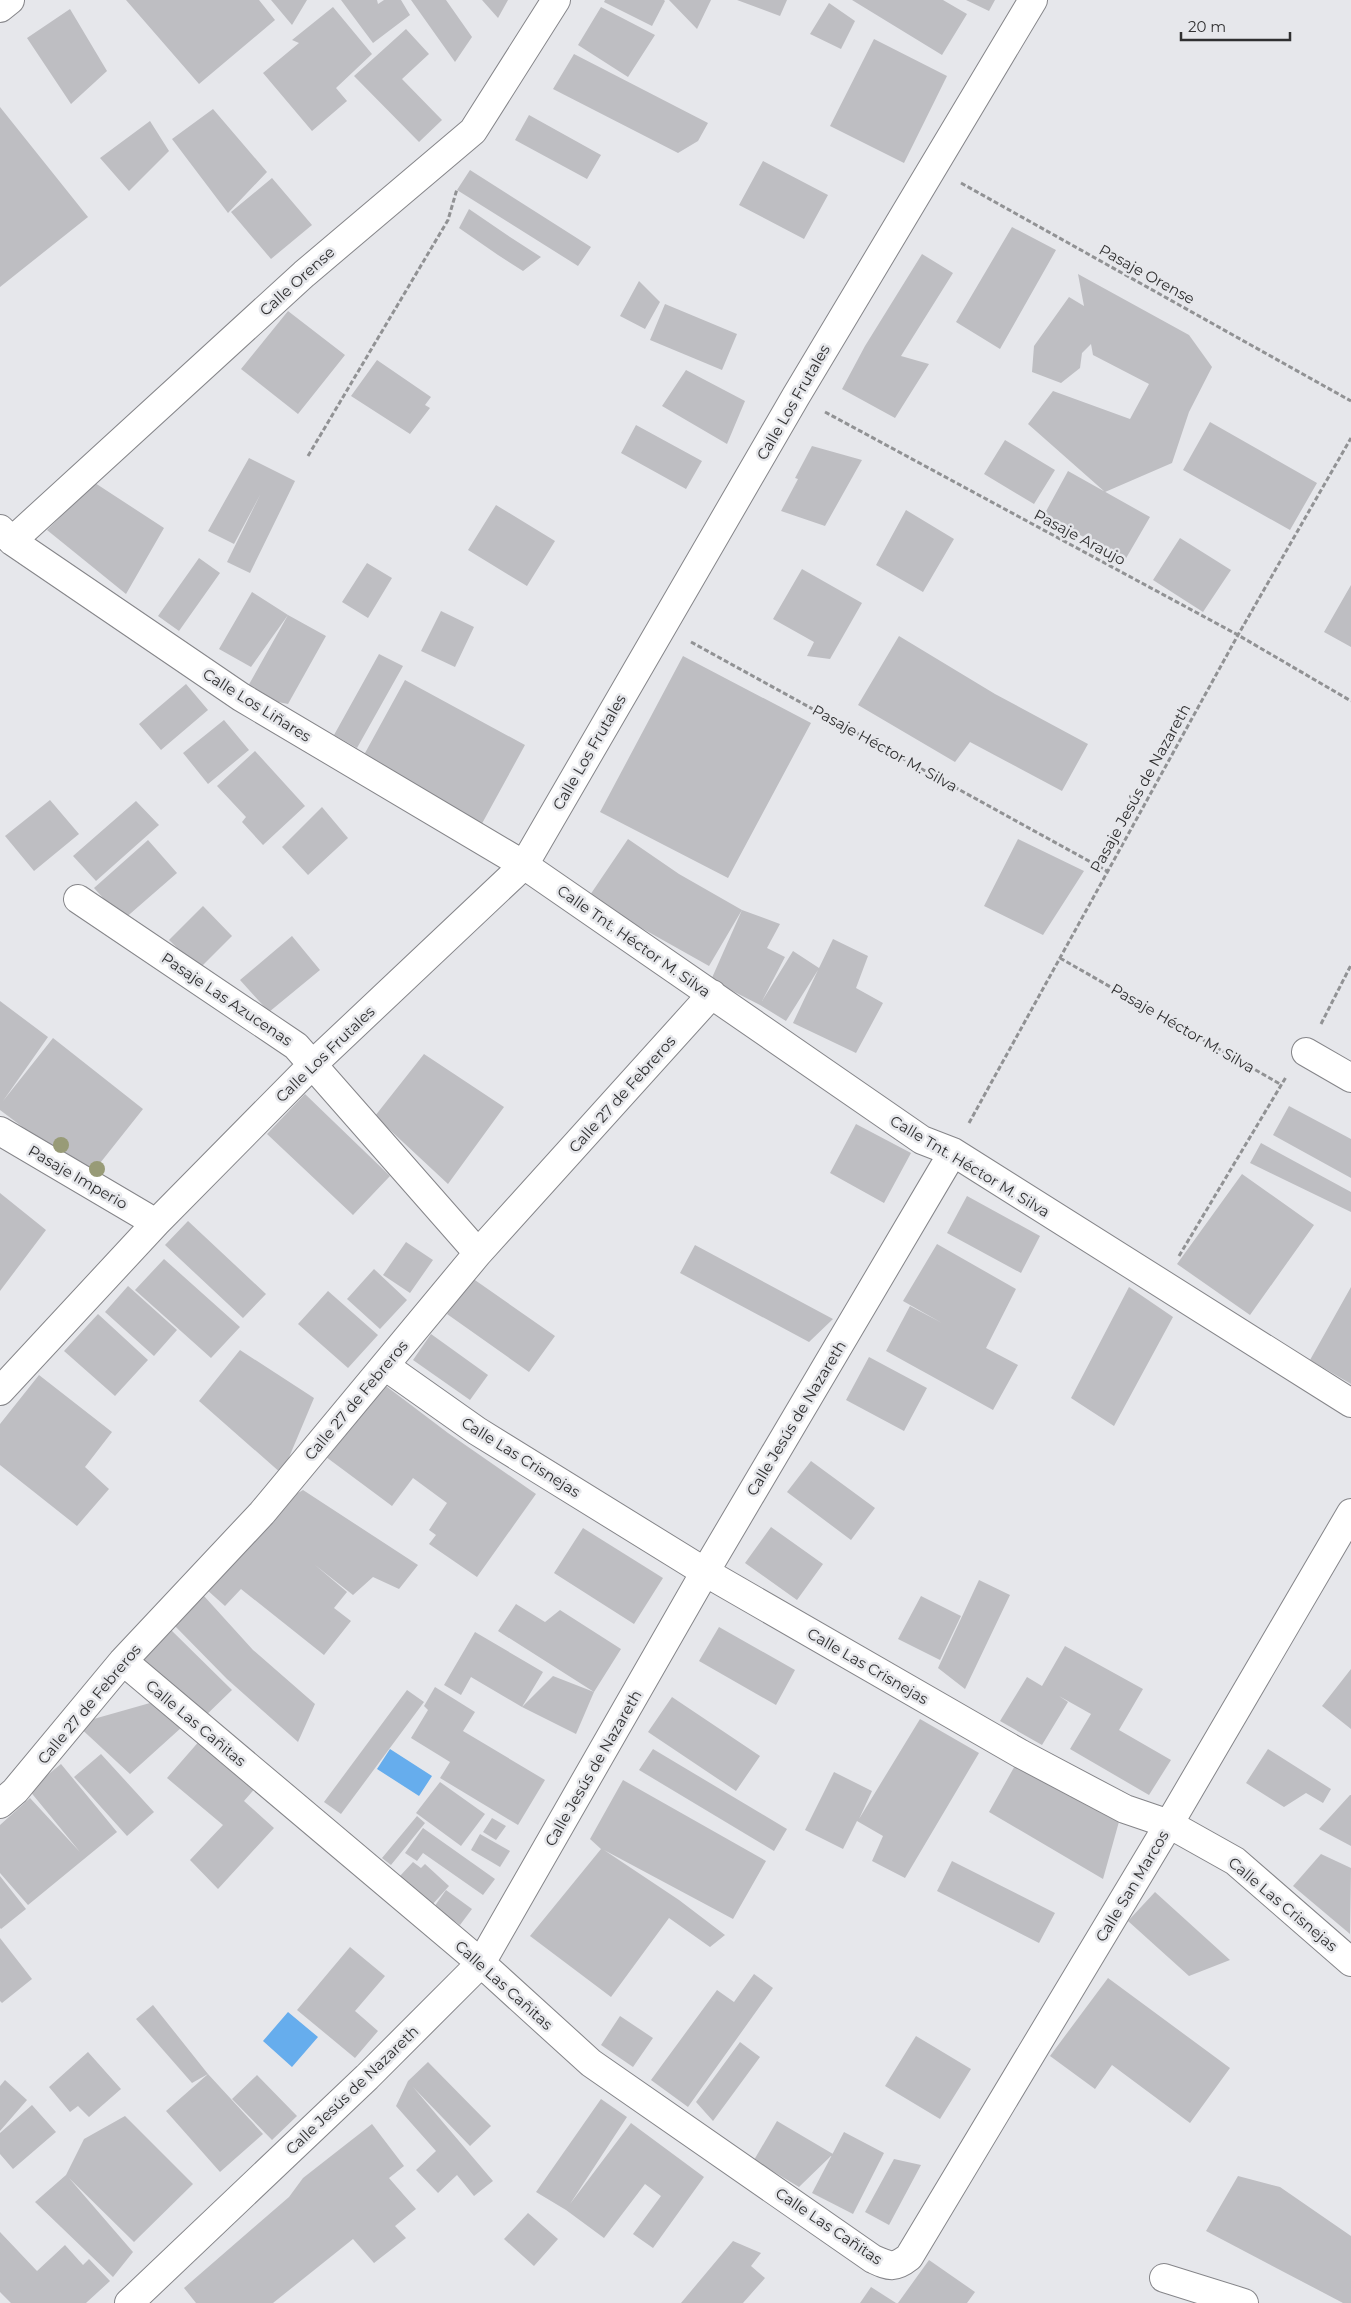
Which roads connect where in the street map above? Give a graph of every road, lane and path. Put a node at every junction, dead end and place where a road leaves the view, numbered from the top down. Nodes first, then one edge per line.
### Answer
1 (10, 0) edge
2 (556, 0) edge
3 (1033, 0) edge
4 (0, 8) edge
5 (932, 167) junction
6 (458, 184) dead end
7 (796, 396) junction
8 (1351, 401) edge
9 (1351, 438) edge
10 (308, 456) dead end
11 (6, 535) edge
12 (663, 626) junction
13 (1238, 635) junction
14 (1351, 701) edge
15 (524, 865) junction
16 (1107, 871) junction
17 (78, 900) dead end
18 (1060, 958) junction
19 (1351, 965) edge
20 (712, 994) junction
21 (1306, 1052) junction
22 (312, 1065) junction
23 (1351, 1078) edge
24 (1280, 1084) junction
25 (0, 1131) edge
26 (953, 1152) junction
27 (156, 1223) junction
28 (478, 1253) junction
29 (1162, 1285) junction
30 (385, 1366) junction
31 (2, 1382) edge
32 (1351, 1403) edge
33 (1351, 1512) edge
34 (705, 1572) junction
35 (123, 1661) junction
36 (0, 1804) edge
37 (1169, 1824) junction
38 (1351, 1962) edge
39 (481, 1963) junction
40 (909, 2257) joint
41 (1164, 2278) dead end
42 (129, 2303) edge
43 (1244, 2303) edge

1 - 4 street
2 - 11 street, Calle Orense
3 - 5 street, Calle Los Frutales
5 - 7 street, Calle Los Frutales
5 - 8 path, Pasaje Orense
6 - 10 path
7 - 12 street, Calle Los Frutales
7 - 13 path, Pasaje Araujo
9 - 13 path, Pasaje Jesús de Nazareth
11 - 15 street, Calle Los Liñares
12 - 15 street, Calle Los Frutales
12 - 16 path, Pasaje Héctor M. Silva
13 - 14 path, Pasaje Araujo
13 - 16 path, Pasaje Jesús de Nazareth
15 - 20 street, Calle Tnt. Héctor M. Silva
15 - 22 street, Calle Los Frutales
16 - 18 path, Pasaje Jesús de Nazareth
17 - 22 street, Pasaje Las Azucenas
18 - 24 path, Pasaje Héctor M. Silva
18 - 26 path, Pasaje Jesús de Nazareth
19 - 21 path
20 - 26 street, Calle Tnt. Héctor M. Silva
20 - 28 street, Calle 27 de Febreros
21 - 23 street
21 - 24 path
22 - 27 street, Calle Los Frutales
22 - 28 street, Pasaje Las Azucenas
24 - 29 path
25 - 27 street, Pasaje Imperio
26 - 29 street, Calle Tnt. Héctor M. Silva
26 - 34 street, Calle Jesús de Nazareth
27 - 31 street, Calle Los Frutales
28 - 30 street, Calle 27 de Febreros
29 - 32 street, Calle Tnt. Héctor M. Silva
30 - 34 street, Calle Las Crisnejas
30 - 35 street, Calle 27 de Febreros
33 - 37 street, Calle San Marcos
34 - 37 street, Calle Las Crisnejas
34 - 39 street, Calle Jesús de Nazareth
35 - 36 street, Calle 27 de Febreros
35 - 39 street, Calle Las Cañitas
37 - 38 street, Calle Las Crisnejas
37 - 40 street, Calle San Marcos
39 - 40 street, Calle Las Cañitas
39 - 42 street, Calle Jesús de Nazareth
41 - 43 street

